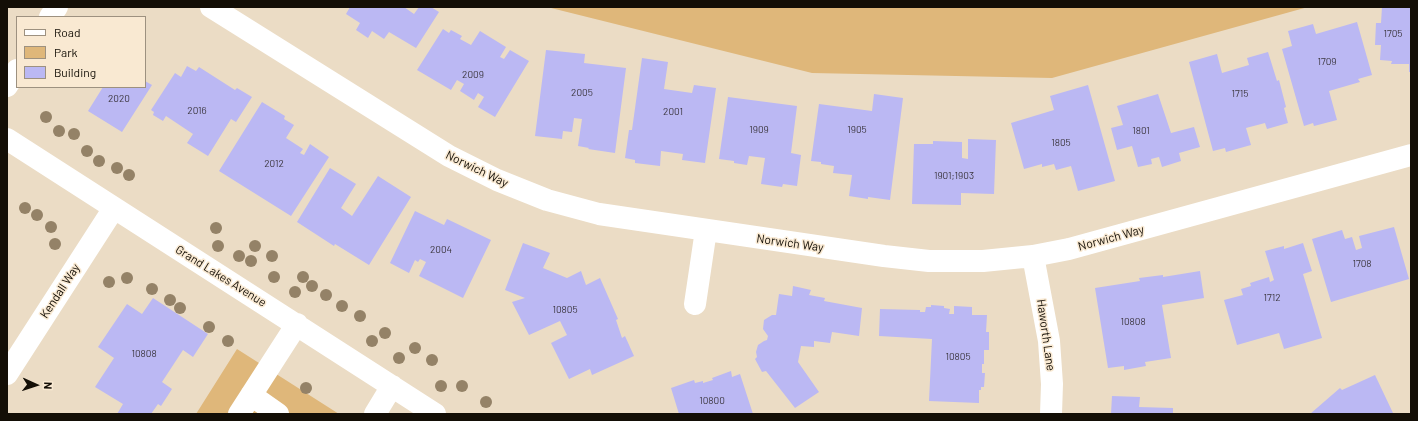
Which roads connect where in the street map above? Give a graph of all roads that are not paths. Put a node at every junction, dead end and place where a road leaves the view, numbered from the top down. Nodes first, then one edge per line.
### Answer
1 (57, 7) edge
2 (211, 7) edge
3 (51, 16) edge
4 (16, 72) edge
5 (7, 86) edge
6 (7, 139) edge
7 (1411, 155) edge
8 (114, 208) junction
9 (706, 230) junction
10 (1033, 256) junction
11 (695, 304) dead end
12 (297, 324) junction
13 (7, 374) edge
14 (392, 386) junction
15 (251, 395) junction
16 (239, 414) edge
17 (278, 414) edge
18 (375, 414) edge
19 (435, 414) edge
20 (1051, 414) edge

1 - 3 street
2 - 9 street, Norwich Way
4 - 5 street
6 - 8 street, Grand Lakes Avenue
7 - 10 street, Norwich Way
8 - 12 street, Grand Lakes Avenue
8 - 13 street, Kendall Way
9 - 10 street, Norwich Way
9 - 11 street
10 - 20 street, Haworth Lane
12 - 14 street, Grand Lakes Avenue
12 - 15 street
14 - 18 street
14 - 19 street, Grand Lakes Avenue
15 - 16 street
15 - 17 street

